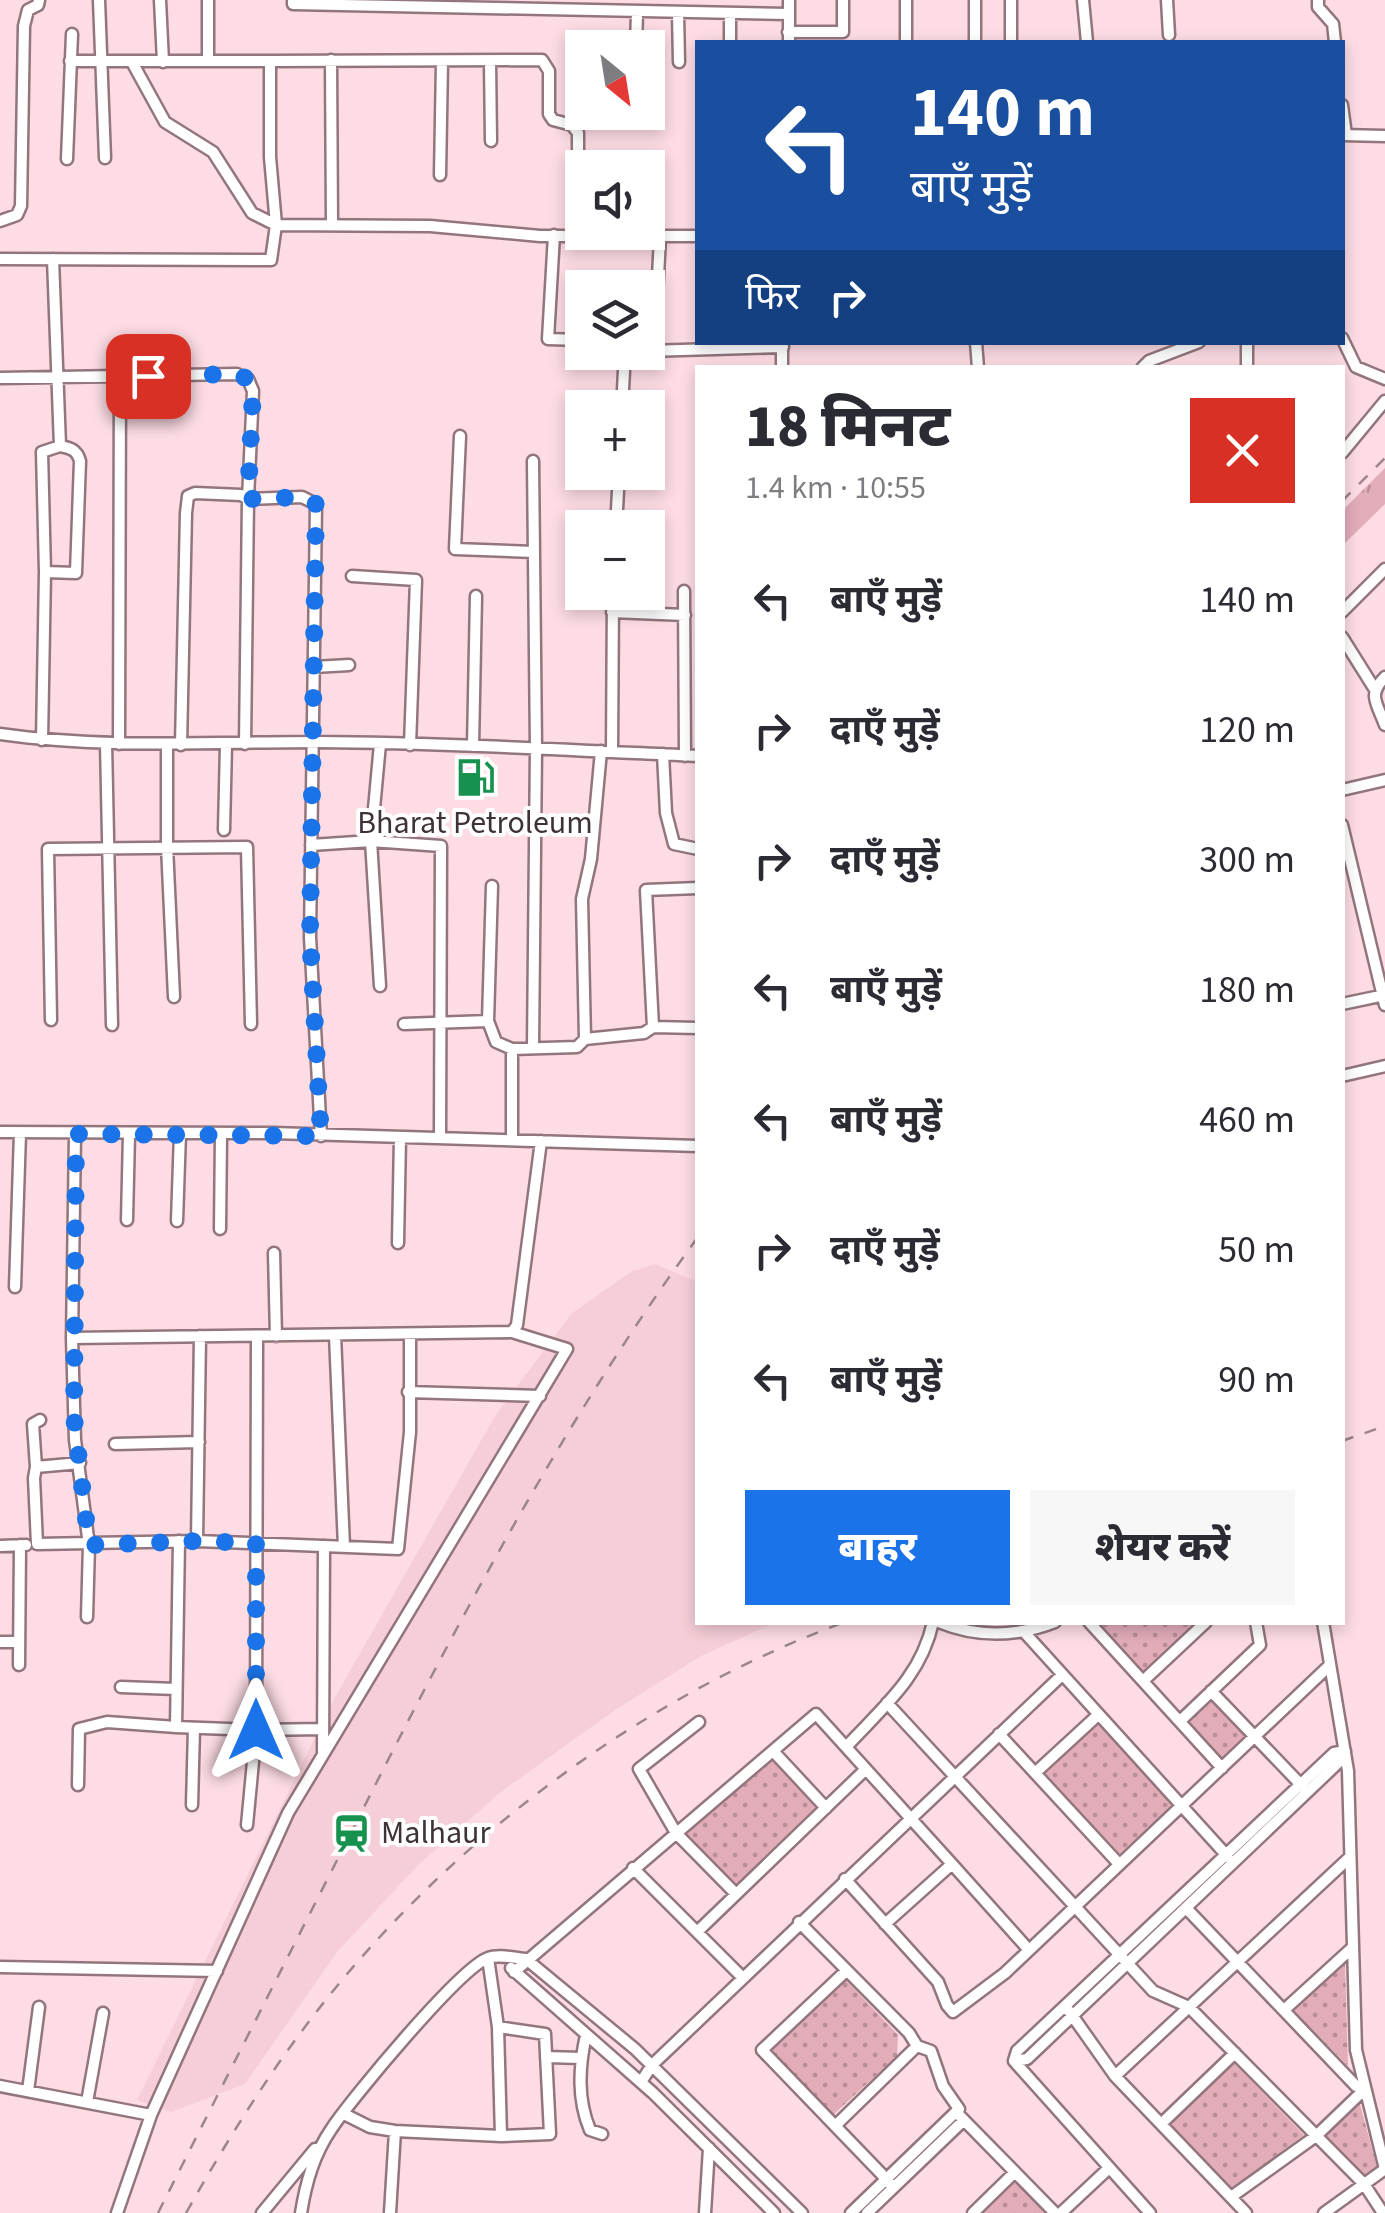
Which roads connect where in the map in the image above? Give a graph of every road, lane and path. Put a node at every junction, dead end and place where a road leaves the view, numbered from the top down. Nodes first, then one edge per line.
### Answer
1 (39, 0) edge
2 (98, 0) edge
3 (160, 0) edge
4 (208, 0) edge
5 (293, 0) edge
6 (789, 0) edge
7 (906, 0) edge
8 (975, 0) edge
9 (1010, 0) edge
10 (1083, 0) edge
11 (1167, 0) edge
12 (1318, 0) edge
13 (843, 2) edge
14 (360, 3) edge
15 (416, 4) edge
16 (480, 5) edge
17 (548, 5) edge
18 (614, 6) edge
19 (637, 12) junction
20 (678, 13) junction
21 (730, 14) junction
22 (789, 14) junction
23 (636, 30) edge
24 (72, 34) dead end
25 (1169, 35) dead end
26 (788, 37) edge
27 (730, 40) edge
28 (906, 40) edge
29 (975, 40) edge
30 (1011, 40) edge
31 (1087, 40) edge
32 (1335, 40) edge
33 (331, 60) junction
34 (70, 61) junction
35 (208, 61) junction
36 (103, 62) junction
37 (132, 62) junction
38 (163, 62) junction
39 (270, 62) junction
40 (442, 62) junction
41 (490, 62) junction
42 (679, 62) dead end
43 (1345, 136) edge
44 (1385, 136) edge
45 (491, 140) dead end
46 (578, 150) edge
47 (105, 158) dead end
48 (67, 160) dead end
49 (440, 175) dead end
50 (0, 221) edge
51 (276, 225) junction
52 (332, 225) junction
53 (554, 236) junction
54 (565, 236) edge
55 (695, 236) edge
56 (665, 237) edge
57 (0, 259) edge
58 (53, 259) junction
59 (565, 340) edge
60 (1345, 344) edge
61 (782, 345) edge
62 (1192, 345) edge
63 (665, 350) edge
64 (1145, 365) edge
65 (120, 376) junction
66 (0, 378) edge
67 (58, 378) junction
68 (1385, 378) edge
69 (1385, 401) edge
70 (460, 436) dead end
71 (60, 446) junction
72 (1345, 449) edge
73 (533, 461) dead end
74 (248, 499) junction
75 (534, 552) junction
76 (1385, 569) edge
77 (45, 572) junction
78 (352, 576) dead end
79 (684, 591) dead end
80 (476, 596) dead end
81 (1345, 609) edge
82 (612, 612) joint
83 (684, 614) junction
84 (1345, 642) edge
85 (349, 665) dead end
86 (314, 666) junction
87 (1385, 677) edge
88 (1374, 688) junction
89 (1382, 708) edge
90 (1385, 725) edge
91 (0, 734) edge
92 (42, 740) junction
93 (313, 742) junction
94 (106, 743) junction
95 (118, 744) junction
96 (226, 744) junction
97 (245, 744) junction
98 (380, 744) junction
99 (182, 745) junction
100 (410, 745) junction
101 (167, 746) junction
102 (473, 746) junction
103 (536, 748) junction
104 (606, 751) junction
105 (663, 754) junction
106 (685, 756) junction
107 (695, 756) edge
108 (1385, 780) edge
109 (1345, 789) edge
110 (224, 830) dead end
111 (1345, 837) edge
112 (371, 840) junction
113 (311, 845) junction
114 (167, 846) junction
115 (106, 848) junction
116 (695, 848) edge
117 (492, 886) dead end
118 (695, 888) edge
119 (380, 986) dead end
120 (174, 997) dead end
121 (1384, 998) edge
122 (1345, 1004) edge
123 (51, 1020) dead end
124 (488, 1021) junction
125 (440, 1022) junction
126 (250, 1024) dead end
127 (404, 1024) dead end
128 (112, 1025) dead end
129 (653, 1027) junction
130 (695, 1028) edge
131 (585, 1039) junction
132 (533, 1047) junction
133 (512, 1048) junction
134 (1385, 1066) edge
135 (1345, 1075) edge
136 (0, 1132) edge
137 (20, 1133) junction
138 (76, 1134) junction
139 (129, 1134) junction
140 (180, 1134) junction
141 (220, 1134) junction
142 (321, 1136) junction
143 (400, 1138) junction
144 (440, 1138) junction
145 (512, 1140) junction
146 (541, 1140) junction
147 (695, 1146) edge
148 (128, 1220) dead end
149 (176, 1221) dead end
150 (220, 1228) dead end
151 (398, 1242) dead end
152 (274, 1253) dead end
153 (15, 1287) dead end
154 (512, 1332) junction
155 (410, 1334) junction
156 (335, 1335) junction
157 (200, 1336) junction
158 (257, 1336) junction
159 (276, 1336) junction
160 (72, 1338) junction
161 (408, 1392) junction
162 (540, 1396) junction
163 (40, 1420) dead end
164 (198, 1442) junction
165 (116, 1444) dead end
166 (80, 1463) junction
167 (36, 1468) junction
168 (198, 1541) junction
169 (178, 1542) junction
170 (256, 1543) junction
171 (37, 1544) junction
172 (20, 1545) junction
173 (89, 1545) junction
174 (0, 1546) edge
175 (324, 1546) junction
176 (344, 1547) junction
177 (87, 1617) dead end
178 (935, 1625) edge
179 (944, 1625) edge
180 (1047, 1625) edge
181 (1093, 1625) edge
182 (1203, 1625) edge
183 (1257, 1625) edge
184 (1323, 1625) edge
185 (1024, 1633) junction
186 (0, 1642) edge
187 (19, 1642) junction
188 (20, 1665) dead end
189 (1330, 1665) junction
190 (1062, 1675) junction
191 (1143, 1681) junction
192 (121, 1688) dead end
193 (176, 1689) junction
194 (1211, 1691) junction
195 (887, 1703) junction
196 (1098, 1715) junction
197 (699, 1722) dead end
198 (1180, 1722) junction
199 (176, 1727) junction
200 (194, 1728) junction
201 (323, 1729) junction
202 (256, 1730) junction
203 (1000, 1734) junction
204 (1254, 1736) junction
205 (846, 1747) junction
206 (1345, 1750) junction
207 (773, 1751) junction
208 (323, 1756) junction
209 (1222, 1768) junction
210 (866, 1769) junction
211 (1035, 1773) junction
212 (955, 1776) junction
213 (78, 1786) dead end
214 (1304, 1789) junction
215 (192, 1805) dead end
216 (1181, 1806) junction
217 (826, 1808) junction
218 (910, 1818) junction
219 (247, 1825) dead end
220 (676, 1832) junction
221 (1350, 1857) junction
222 (1230, 1859) junction
223 (952, 1864) junction
224 (1119, 1864) junction
225 (633, 1868) junction
226 (845, 1879) junction
227 (736, 1894) junction
228 (1074, 1906) junction
229 (1186, 1908) junction
230 (799, 1922) junction
231 (885, 1924) junction
232 (697, 1932) junction
233 (1352, 1948) junction
234 (1029, 1950) junction
235 (488, 1958) junction
236 (505, 1958) junction
237 (526, 1959) junction
238 (1124, 1960) junction
239 (1238, 1962) junction
240 (0, 1967) edge
241 (217, 1971) junction
242 (846, 1971) junction
243 (514, 1972) junction
244 (742, 1978) junction
245 (1190, 2006) junction
246 (40, 2007) dead end
247 (1284, 2010) junction
248 (1069, 2012) junction
249 (103, 2013) dead end
250 (498, 2027) junction
251 (610, 2028) junction
252 (586, 2035) junction
253 (596, 2044) junction
254 (917, 2046) junction
255 (1235, 2053) junction
256 (546, 2057) junction
257 (581, 2058) junction
258 (652, 2065) junction
259 (1115, 2076) junction
260 (641, 2082) junction
261 (0, 2086) edge
262 (1365, 2089) junction
263 (28, 2092) junction
264 (86, 2102) junction
265 (152, 2114) junction
266 (344, 2114) junction
267 (960, 2114) junction
268 (1161, 2124) junction
269 (834, 2126) junction
270 (332, 2128) junction
271 (395, 2131) junction
272 (602, 2134) dead end
273 (501, 2136) junction
274 (1316, 2136) junction
275 (709, 2148) junction
276 (1108, 2169) junction
277 (1015, 2172) junction
278 (890, 2184) junction
279 (1364, 2184) junction
280 (1231, 2197) junction
281 (118, 2213) edge
282 (262, 2213) edge
283 (301, 2213) edge
284 (390, 2213) edge
285 (704, 2213) edge
286 (774, 2213) edge
287 (802, 2213) edge
288 (850, 2213) edge
289 (867, 2213) edge
290 (973, 2213) edge
291 (1058, 2213) edge
292 (1150, 2213) edge
293 (1246, 2213) edge
294 (1324, 2213) edge
295 (1383, 2213) edge

1 - 50 street
2 - 36 street
3 - 38 street
4 - 35 street
5 - 14 street
6 - 22 street
7 - 28 street
8 - 29 street
9 - 30 street
10 - 31 street
11 - 25 street
12 - 32 street
13 - 26 street
14 - 15 street
15 - 16 street
16 - 17 street
17 - 18 street
18 - 19 street
19 - 20 street
19 - 23 street
20 - 21 street
20 - 42 street
21 - 22 street
21 - 27 street
22 - 26 street
24 - 34 street
33 - 39 street
33 - 40 street
33 - 52 street
34 - 36 street
34 - 48 street
35 - 38 street
35 - 39 street
36 - 37 street
36 - 47 street
37 - 38 street
37 - 51 street
39 - 51 street
40 - 41 street
40 - 49 street
41 - 45 street
41 - 46 street
43 - 44 street
51 - 52 street
51 - 58 street
52 - 53 street
53 - 54 street
53 - 59 street
55 - 56 street
57 - 58 street
58 - 67 street
60 - 68 street
61 - 63 street
62 - 64 street
65 - 67 street
65 - 74 street
65 - 95 street
66 - 67 street
67 - 71 street
69 - 72 street
70 - 75 street
71 - 77 street
71 - 77 street
73 - 75 street
74 - 86 street
74 - 97 street
74 - 99 street
75 - 103 street
76 - 81 street
77 - 92 street
78 - 100 street
79 - 83 street
80 - 102 street
82 - 83 street
82 - 104 street
83 - 106 street
84 - 88 street
85 - 86 street
86 - 93 street
87 - 88 street
88 - 89 street
89 - 90 street
91 - 92 street
92 - 94 street
93 - 97 street
93 - 98 street
93 - 113 street
94 - 95 street
94 - 115 street
95 - 101 street
96 - 97 street
96 - 99 street
96 - 110 street
98 - 100 street
98 - 112 street
99 - 101 street
100 - 102 street
101 - 114 street
102 - 103 street
103 - 104 street
103 - 132 street
104 - 105 street
104 - 131 street
105 - 106 street
105 - 116 street
106 - 107 street
108 - 109 street
111 - 121 street
112 - 113 street
112 - 119 street
112 - 125 street
113 - 142 street
114 - 115 street
114 - 120 street
114 - 126 street
115 - 123 street
115 - 128 street
117 - 124 street
118 - 129 street
121 - 122 street
124 - 125 street
124 - 133 street
125 - 127 street
125 - 144 street
129 - 130 street
129 - 131 street
131 - 132 street
132 - 133 street
133 - 145 street
134 - 135 street
136 - 137 street
137 - 138 street
137 - 153 street
138 - 139 street
138 - 160 street
139 - 140 street
139 - 148 street
140 - 141 street
140 - 149 street
141 - 142 street
141 - 150 street
142 - 143 street
143 - 144 street
143 - 151 street
144 - 145 street
145 - 146 street
146 - 147 street
146 - 154 street
152 - 159 street
154 - 155 street
154 - 162 street
155 - 156 street
155 - 161 street
156 - 159 street
156 - 176 street
157 - 158 street
157 - 160 street
157 - 164 street
158 - 159 street
158 - 170 street
160 - 166 street
161 - 162 street
161 - 176 street
162 - 208 street
163 - 167 street
164 - 165 street
164 - 168 street
166 - 167 street
166 - 173 street
167 - 171 street
168 - 169 street
168 - 170 street
169 - 173 street
169 - 193 street
170 - 175 street
170 - 202 street
171 - 172 street
171 - 173 street
172 - 174 street
172 - 187 street
173 - 177 street
175 - 176 street
175 - 201 street
178 - 195 street
179 - 185 street
180 - 185 street
181 - 191 street
182 - 191 street
183 - 194 street
184 - 189 street
185 - 190 street
186 - 187 street
187 - 188 street
189 - 204 street
189 - 206 street
190 - 196 street
190 - 203 street
191 - 198 street
192 - 193 street
193 - 199 street
194 - 198 street
194 - 204 street
195 - 205 street
195 - 212 street
196 - 211 street
196 - 216 street
197 - 220 street
198 - 209 street
199 - 200 street
199 - 213 street
200 - 202 street
200 - 215 street
201 - 202 street
201 - 208 street
202 - 219 street
203 - 211 street
203 - 212 street
204 - 209 street
204 - 214 street
205 - 207 street
205 - 210 street
206 - 214 street
206 - 221 street
207 - 217 street
207 - 220 street
208 - 241 street
209 - 216 street
210 - 217 street
210 - 218 street
211 - 224 street
212 - 218 street
212 - 228 street
214 - 222 street
216 - 222 street
216 - 224 street
217 - 227 street
218 - 223 street
218 - 226 street
220 - 225 street
220 - 227 street
221 - 233 street
221 - 239 street
222 - 229 street
222 - 238 street
223 - 231 street
223 - 234 street
224 - 228 street
225 - 232 street
225 - 237 street
226 - 230 street
226 - 231 street
227 - 232 street
228 - 234 street
228 - 238 street
229 - 238 street
229 - 239 street
230 - 242 street
230 - 244 street
231 - 234 street
232 - 244 street
233 - 247 street
233 - 262 street
235 - 236 street
235 - 250 street
235 - 266 street
236 - 237 street
236 - 243 street
237 - 243 street
237 - 251 street
238 - 245 street
238 - 248 street
239 - 245 street
239 - 247 street
240 - 241 street
241 - 265 street
242 - 254 street
242 - 269 street
243 - 252 street
244 - 258 street
245 - 255 street
245 - 259 street
246 - 263 street
247 - 262 street
248 - 259 street
248 - 276 street
249 - 264 street
250 - 256 street
250 - 273 street
251 - 253 street
251 - 258 street
252 - 253 street
252 - 257 street
253 - 260 street
254 - 267 street
254 - 269 street
255 - 268 street
255 - 274 street
256 - 257 street
256 - 273 street
257 - 272 street
258 - 260 street
258 - 287 street
259 - 268 street
260 - 275 street
261 - 263 street
262 - 274 street
262 - 279 street
263 - 264 street
264 - 265 street
265 - 281 street
266 - 270 street
266 - 271 street
267 - 277 street
267 - 278 street
268 - 280 street
269 - 278 street
270 - 282 street
270 - 283 street
271 - 273 street
271 - 284 street
274 - 279 street
274 - 280 street
275 - 285 street
275 - 286 street
276 - 291 street
276 - 292 street
277 - 290 street
277 - 291 street
278 - 288 street
278 - 289 street
279 - 294 street
279 - 295 street
280 - 293 street

